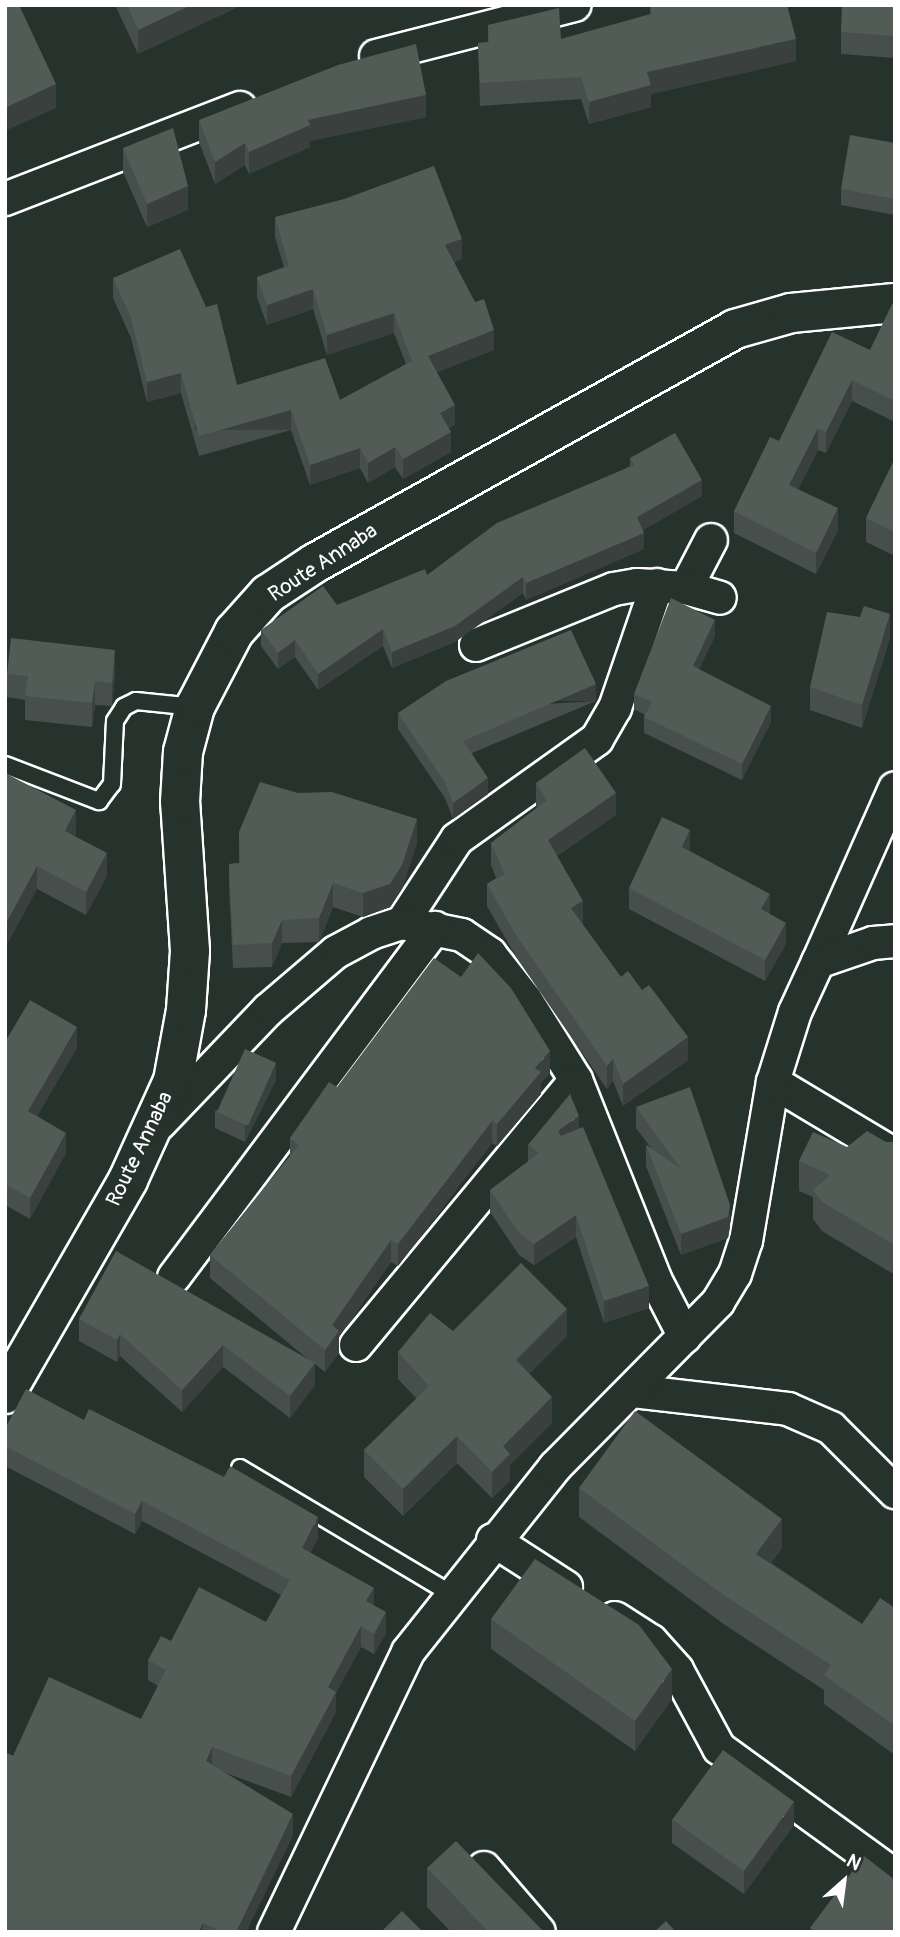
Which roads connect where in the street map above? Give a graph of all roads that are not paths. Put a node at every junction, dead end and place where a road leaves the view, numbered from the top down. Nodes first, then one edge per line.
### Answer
1 (575, 5) edge
2 (345, 65) edge
3 (267, 96) edge
4 (5, 199) edge
5 (895, 303) edge
6 (711, 540) dead end
7 (672, 586) junction
8 (720, 598) dead end
9 (476, 645) dead end
10 (195, 707) junction
11 (5, 765) edge
12 (895, 788) edge
13 (402, 923) junction
14 (435, 928) junction
15 (895, 941) edge
16 (818, 962) junction
17 (576, 1080) junction
18 (773, 1082) junction
19 (151, 1132) junction
20 (895, 1155) edge
21 (174, 1277) dead end
22 (685, 1337) junction
23 (356, 1345) dead end
24 (633, 1391) junction
25 (5, 1394) edge
26 (240, 1468) edge
27 (895, 1492) edge
28 (493, 1540) junction
29 (450, 1593) junction
30 (484, 1868) edge
31 (895, 1875) edge
32 (274, 1932) edge
33 (539, 1932) edge

1 - 2 street
3 - 4 street
5 - 10 main road, Route Annaba
6 - 7 street
7 - 8 street
7 - 9 street
7 - 13 street
10 - 11 lane
10 - 19 main road, Route Annaba
12 - 16 street
13 - 14 street
13 - 19 street
14 - 17 street
14 - 21 street
15 - 16 street
16 - 18 street
17 - 22 street
17 - 23 street
18 - 20 street
18 - 22 street
19 - 25 main road, Route Annaba
22 - 24 street
24 - 27 street
24 - 28 street
26 - 29 lane
28 - 29 street
28 - 31 street
29 - 32 street
30 - 33 street

